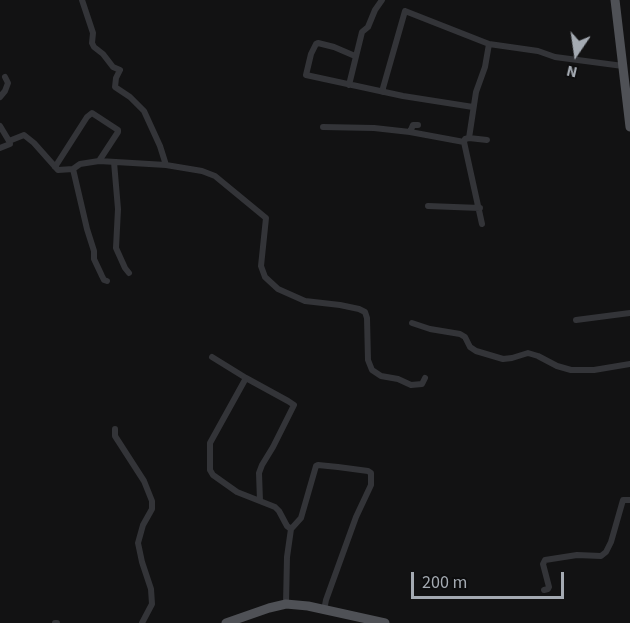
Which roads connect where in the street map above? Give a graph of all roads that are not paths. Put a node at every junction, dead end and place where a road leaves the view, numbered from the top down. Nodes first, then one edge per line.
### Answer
1 (82, 0) edge
2 (382, 0) edge
3 (615, 0) edge
4 (489, 44) junction
5 (355, 56) junction
6 (623, 66) junction
7 (5, 77) dead end
8 (349, 85) junction
9 (383, 92) junction
10 (0, 97) edge
11 (473, 107) junction
12 (418, 125) dead end
13 (0, 126) edge
14 (323, 127) dead end
15 (630, 127) edge
16 (410, 132) junction
17 (467, 140) junction
18 (487, 140) dead end
19 (9, 141) junction
20 (0, 148) edge
21 (99, 161) junction
22 (114, 162) junction
23 (166, 165) junction
24 (55, 167) junction
25 (73, 169) junction
26 (428, 206) dead end
27 (480, 208) junction
28 (482, 224) dead end
29 (129, 273) dead end
30 (107, 281) dead end
31 (630, 313) edge
32 (576, 320) dead end
33 (412, 323) dead end
34 (212, 357) dead end
35 (630, 364) edge
36 (246, 378) junction
37 (425, 378) dead end
38 (116, 429) dead end
39 (630, 500) edge
40 (260, 501) junction
41 (291, 529) junction
42 (544, 590) dead end
43 (286, 604) junction
44 (324, 610) junction
45 (142, 623) edge
46 (226, 623) edge
47 (385, 623) edge

1 - 23 street
2 - 5 street
3 - 6 main road
4 - 6 street
4 - 9 street
4 - 11 street
5 - 8 street
5 - 8 street
6 - 15 main road
7 - 10 street
8 - 9 street
9 - 11 street
11 - 17 street
12 - 16 street
13 - 19 street
14 - 16 street
16 - 17 street
17 - 18 street
17 - 27 street
19 - 20 street
19 - 24 street
21 - 22 street
21 - 24 street
21 - 25 street
22 - 23 street
22 - 29 street
23 - 37 street
24 - 25 street
25 - 30 street
26 - 27 street
27 - 28 street
31 - 32 street
33 - 35 street
34 - 36 street
36 - 40 street
36 - 40 street
38 - 45 street
39 - 42 street
40 - 41 street
41 - 43 street
41 - 44 street
43 - 44 main road
43 - 46 main road
44 - 47 main road

